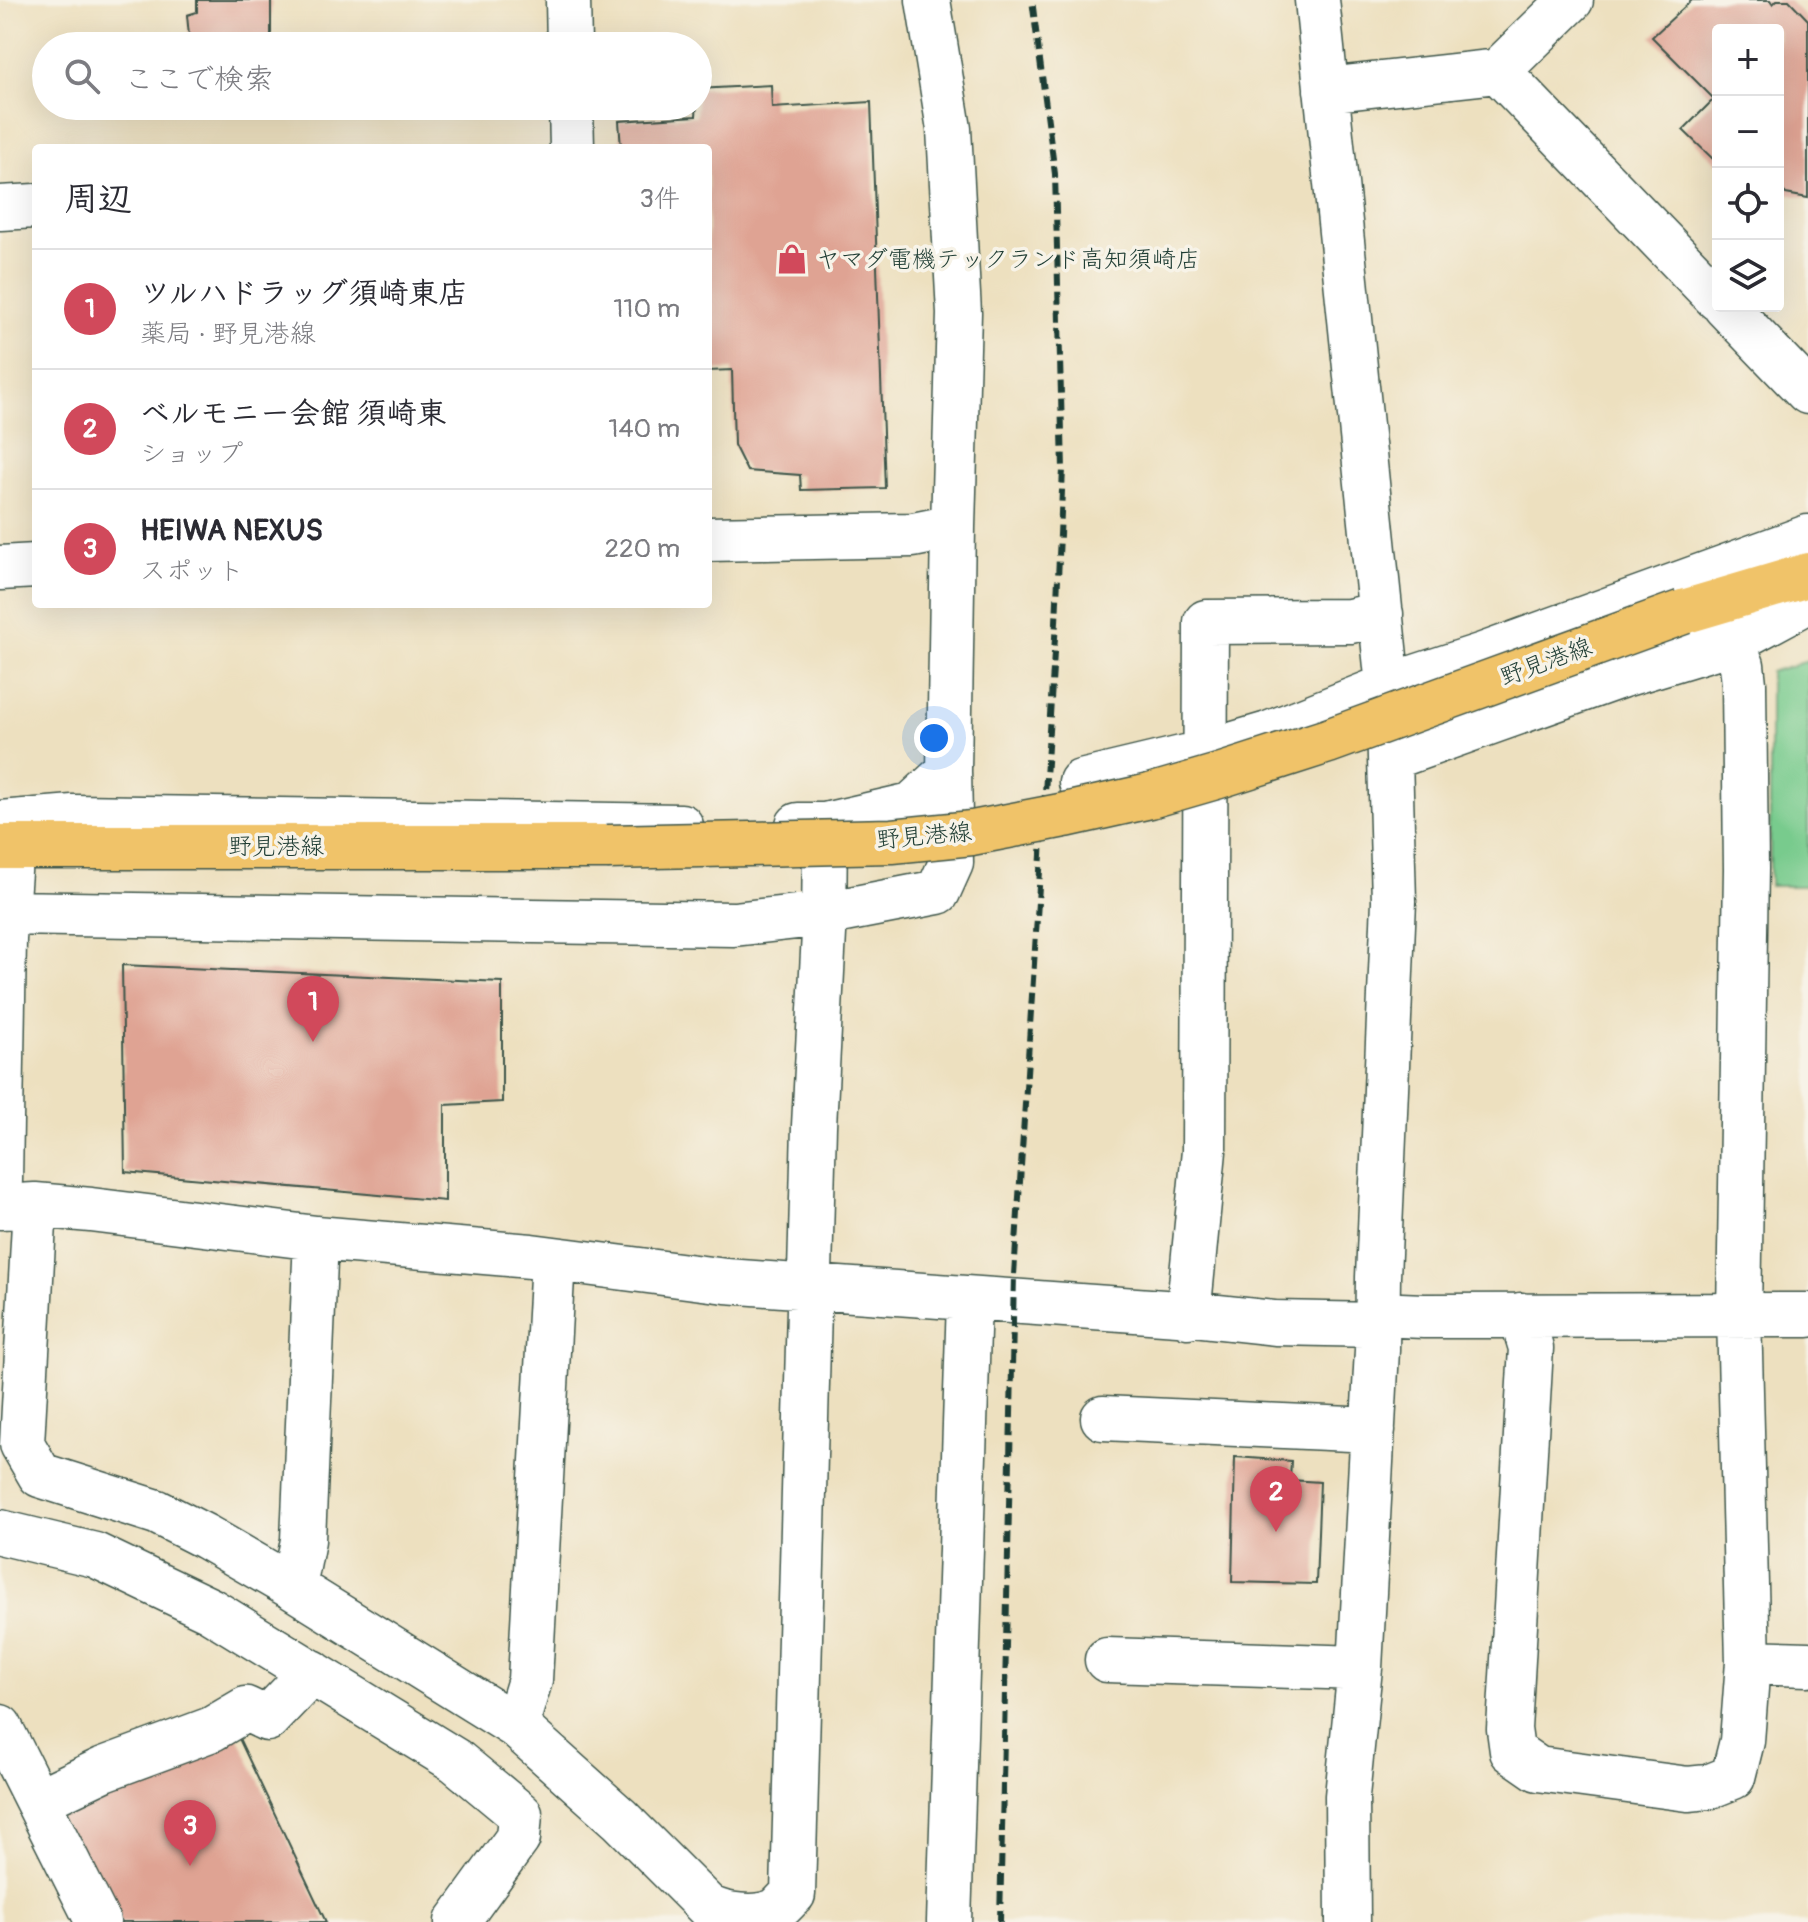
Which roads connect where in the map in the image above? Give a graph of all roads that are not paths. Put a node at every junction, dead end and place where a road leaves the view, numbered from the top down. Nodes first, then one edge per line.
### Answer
1 (568, 0) edge
2 (928, 0) edge
3 (1317, 0) edge
4 (1571, 0) edge
5 (569, 32) edge
6 (1498, 71) junction
7 (1326, 90) junction
8 (571, 120) edge
9 (572, 144) edge
10 (32, 206) edge
11 (0, 208) edge
12 (1712, 293) edge
13 (1731, 312) edge
14 (1808, 392) edge
15 (953, 527) junction
16 (1808, 537) edge
17 (712, 539) edge
18 (32, 566) edge
19 (0, 568) edge
20 (1808, 575) edge
21 (1808, 601) edge
22 (1381, 614) junction
23 (1732, 642) junction
24 (1388, 686) junction
25 (1207, 752) junction
26 (1390, 758) junction
27 (949, 771) junction
28 (1081, 782) dead end
29 (825, 825) junction
30 (4, 838) edge
31 (6, 913) junction
32 (824, 914) junction
33 (12, 1197) edge
34 (316, 1238) junction
35 (553, 1259) junction
36 (16, 1272) edge
37 (810, 1286) junction
38 (969, 1300) junction
39 (1521, 1315) junction
40 (1739, 1315) junction
41 (1808, 1315) edge
42 (1188, 1316) junction
43 (1377, 1320) junction
44 (1103, 1418) dead end
45 (1373, 1430) junction
46 (0, 1532) edge
47 (294, 1588) junction
48 (1107, 1660) dead end
49 (1748, 1662) junction
50 (1808, 1664) edge
51 (1360, 1668) junction
52 (312, 1672) junction
53 (516, 1726) junction
54 (0, 1727) edge
55 (39, 1800) junction
56 (470, 1916) edge
57 (98, 1922) edge
58 (949, 1922) edge
59 (1348, 1922) edge

1 - 5 street
2 - 15 street
3 - 7 street
4 - 6 street
6 - 7 street
6 - 12 street
7 - 22 street
8 - 9 street
10 - 11 street
13 - 14 street
15 - 17 street
15 - 27 street
16 - 24 street
18 - 19 street
20 - 30 main road, 野見港線, bridge
21 - 23 street
22 - 24 street
22 - 25 street
23 - 26 street
23 - 40 street
24 - 25 street
24 - 26 street
25 - 28 street
25 - 42 street
26 - 43 street
27 - 29 street
27 - 32 street
29 - 30 street
29 - 32 street
30 - 31 street
31 - 32 street
31 - 33 street
32 - 37 street
33 - 34 street
33 - 36 street
34 - 35 street
34 - 47 street
35 - 37 street
35 - 53 street
36 - 47 street
37 - 38 street
37 - 53 street
38 - 42 street
38 - 58 street
39 - 40 street
39 - 43 street
39 - 49 street
40 - 41 street
40 - 49 street
42 - 43 street
43 - 45 street
44 - 45 street
45 - 51 street
46 - 52 street
47 - 53 street
48 - 51 street
49 - 50 street
51 - 59 street
52 - 55 street
52 - 56 street
54 - 55 street
55 - 57 street

